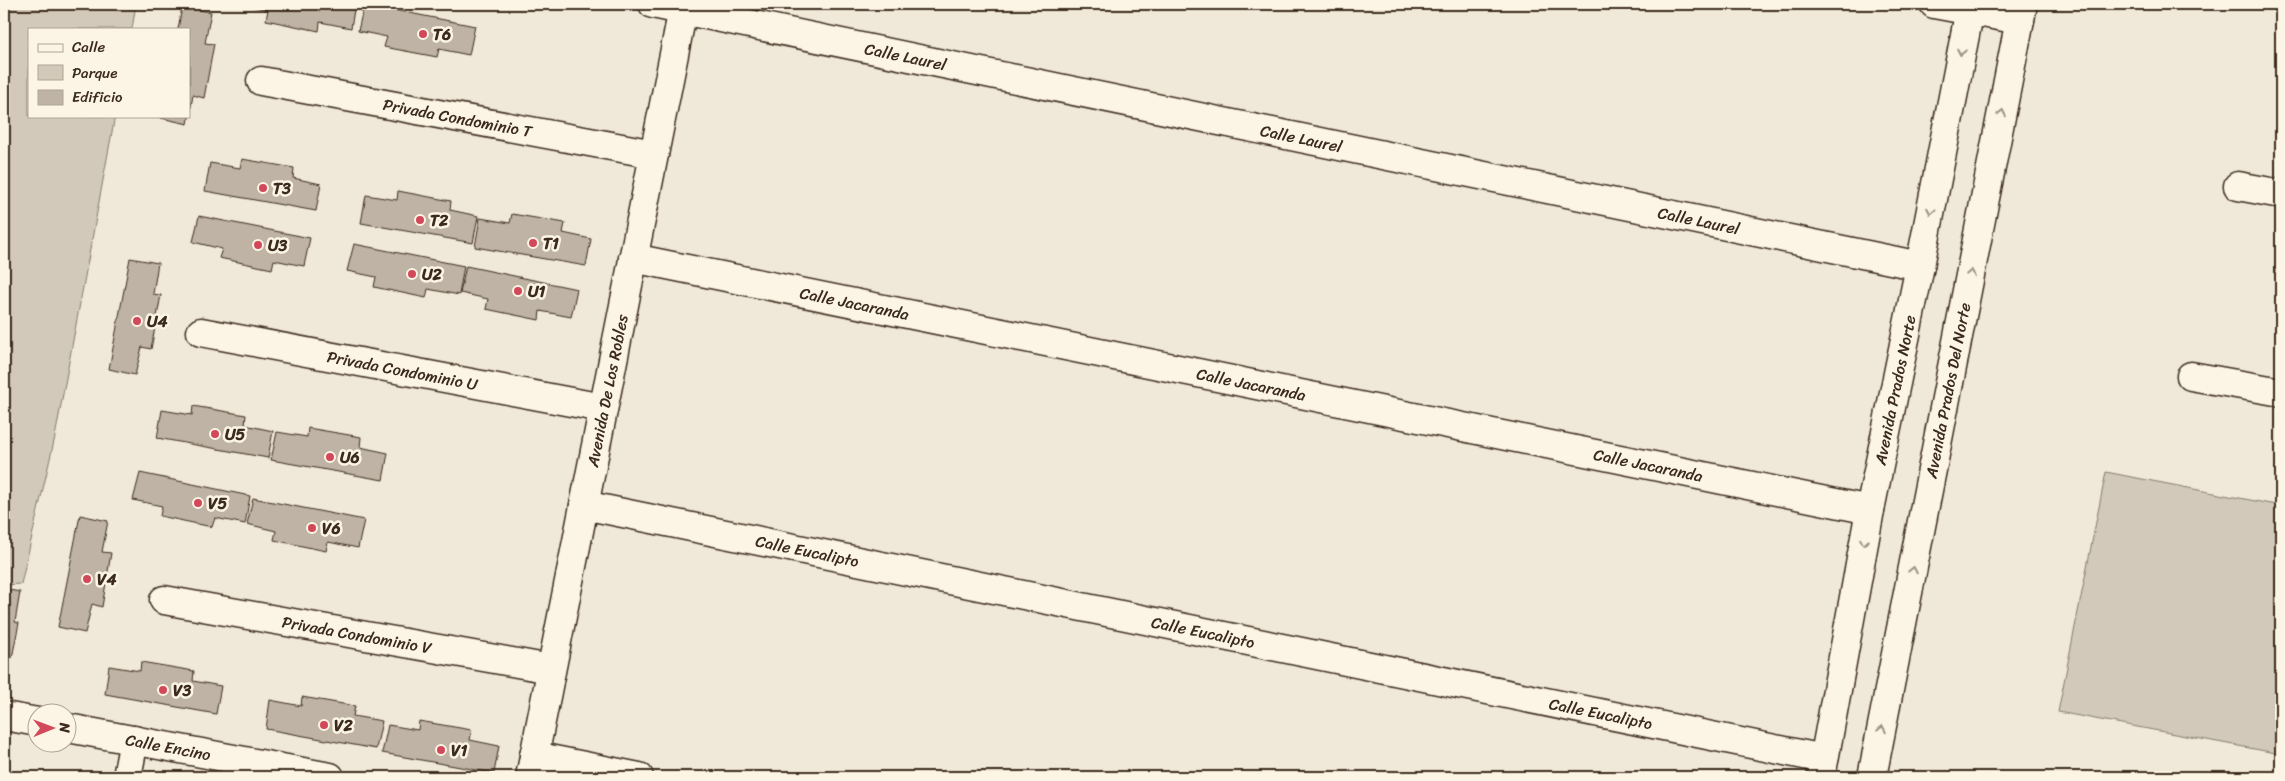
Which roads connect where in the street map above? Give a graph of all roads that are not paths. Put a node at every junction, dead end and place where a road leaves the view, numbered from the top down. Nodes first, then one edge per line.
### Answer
1 (653, 4) edge
2 (1934, 4) edge
3 (683, 7) edge
4 (1970, 7) edge
5 (2021, 12) edge
6 (261, 81) dead end
7 (654, 154) junction
8 (2238, 186) dead end
9 (2281, 194) edge
10 (633, 258) junction
11 (1920, 266) junction
12 (201, 332) dead end
13 (2191, 376) dead end
14 (2281, 392) edge
15 (603, 408) junction
16 (584, 505) junction
17 (1870, 510) junction
18 (164, 600) dead end
19 (551, 670) junction
20 (4, 716) edge
21 (28, 720) edge
22 (78, 730) edge
23 (134, 740) junction
24 (532, 767) edge
25 (1823, 768) edge
26 (126, 777) edge
27 (330, 777) edge
28 (639, 777) edge
29 (1872, 777) edge

1 - 3 street, Calle Laurel
2 - 4 street
3 - 7 street, Avenida De Los Robles
3 - 11 street, Calle Laurel
4 - 5 street
4 -> 11 street, Avenida Prados Norte
29 -> 5 street, Avenida Prados Del Norte
6 - 7 street, Privada Condominio T
7 - 10 street, Avenida De Los Robles
8 - 9 street
10 - 15 street, Avenida De Los Robles
10 - 17 street, Calle Jacaranda
11 - 17 street, Avenida Prados Norte
12 - 15 street, Privada Condominio U
13 - 14 street
15 - 16 street, Avenida De Los Robles
16 - 19 street, Avenida De Los Robles
16 - 25 street, Calle Eucalipto
17 -> 25 street, Avenida Prados Norte
18 - 19 street, Privada Condominio V
19 - 24 street, Avenida De Los Robles
20 - 21 street
22 - 23 street, Calle Encino
23 - 26 street
23 - 27 street, Calle Encino
24 - 28 street

